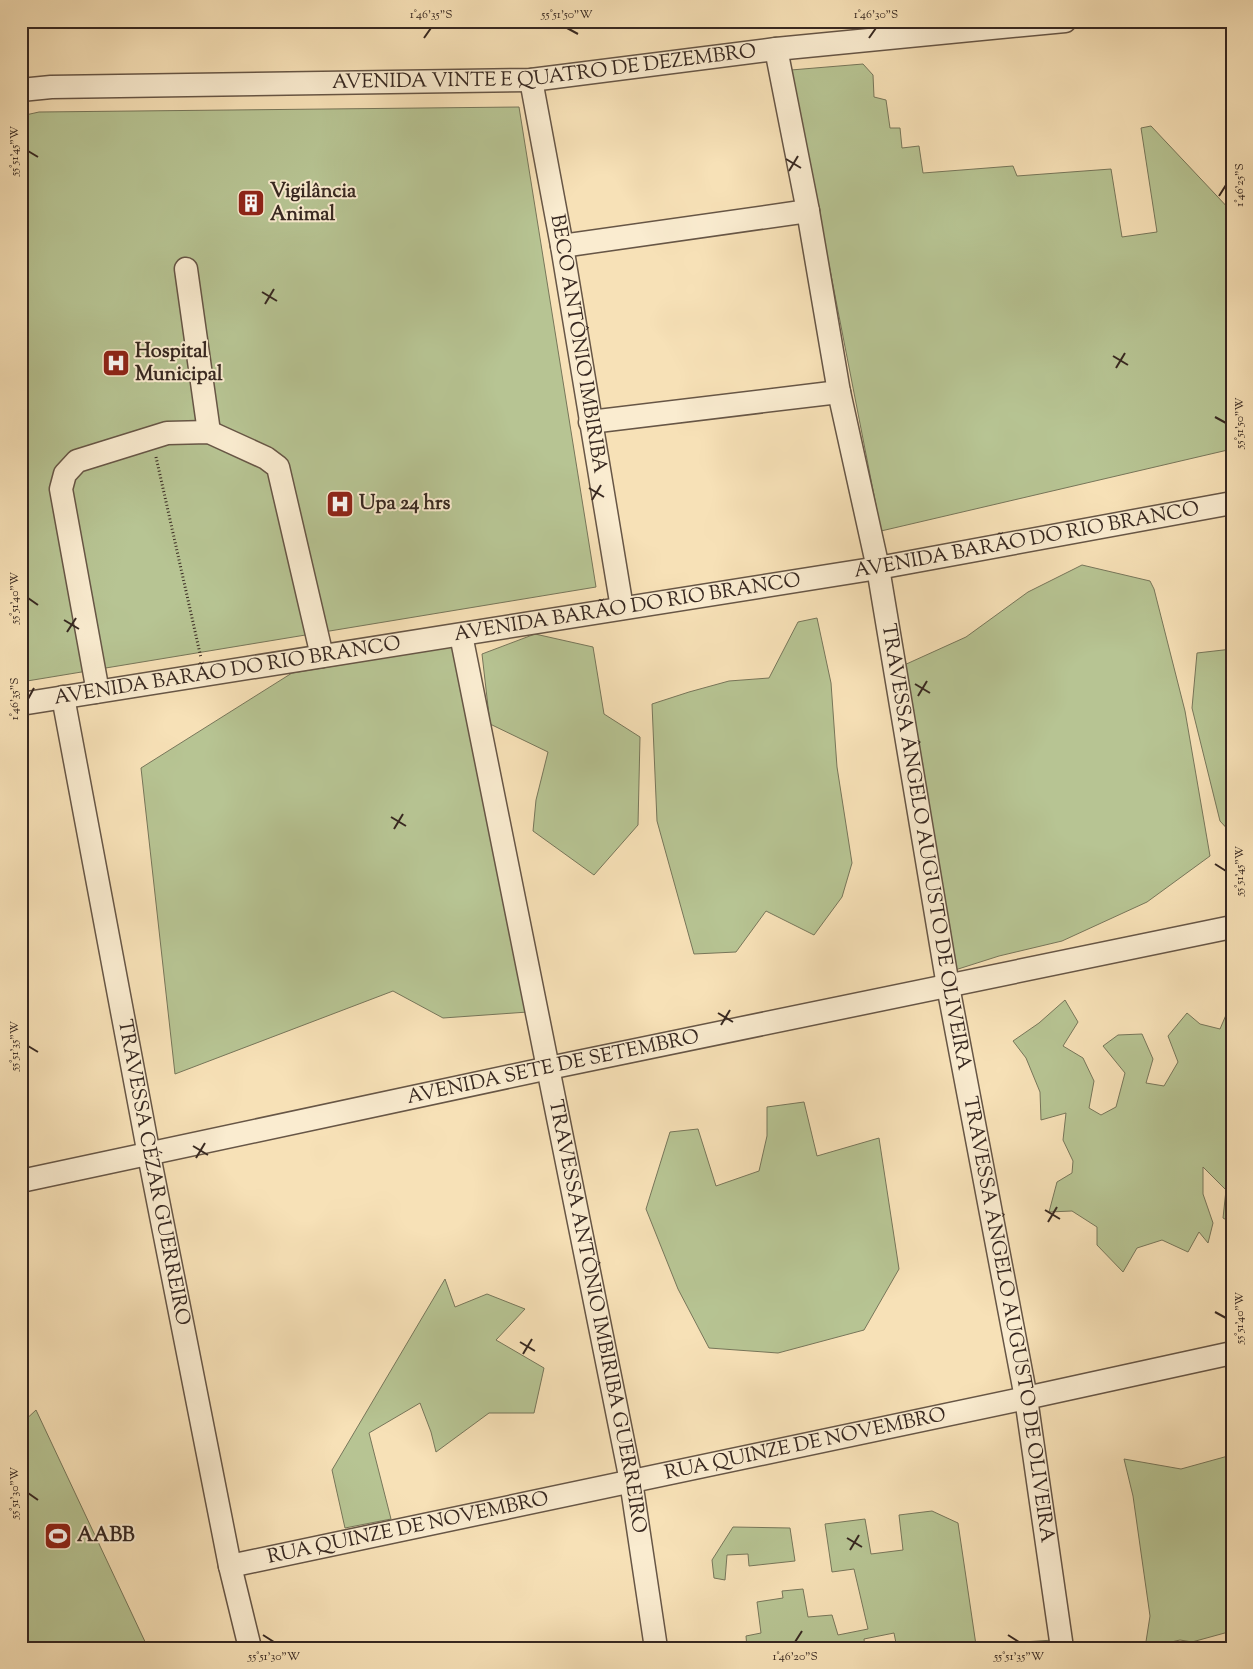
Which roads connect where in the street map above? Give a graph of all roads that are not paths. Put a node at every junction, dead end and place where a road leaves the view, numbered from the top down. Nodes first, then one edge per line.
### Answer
1 (1066, 21) edge
2 (776, 49) junction
3 (531, 80) junction
4 (21, 90) edge
5 (808, 211) junction
6 (562, 246) junction
7 (186, 269) dead end
8 (839, 392) junction
9 (590, 422) junction
10 (210, 432) junction
11 (1232, 503) edge
12 (878, 568) junction
13 (622, 608) junction
14 (461, 635) junction
15 (322, 656) junction
16 (95, 692) junction
17 (63, 697) junction
18 (21, 704) edge
19 (1232, 927) edge
20 (948, 986) junction
21 (549, 1068) junction
22 (149, 1155) junction
23 (21, 1181) edge
24 (1232, 1353) edge
25 (1026, 1398) junction
26 (631, 1481) junction
27 (230, 1566) junction
28 (250, 1648) edge
29 (656, 1648) edge
30 (1062, 1648) edge

1 - 2 street, AVENIDA VINTE E QUATRO DE DEZEMBRO
2 - 3 street, AVENIDA VINTE E QUATRO DE DEZEMBRO
2 - 5 street, TRAVESSA ÂNGELO AUGUSTO DE OLIVEIRA
3 - 4 street, AVENIDA VINTE E QUATRO DE DEZEMBRO
3 - 6 street, BECO ANTÔNIO IMBIRIBA
5 - 6 street
5 - 8 street, TRAVESSA ÂNGELO AUGUSTO DE OLIVEIRA
6 - 9 street, BECO ANTÔNIO IMBIRIBA
7 - 10 street
8 - 9 street
8 - 12 street, TRAVESSA ÂNGELO AUGUSTO DE OLIVEIRA
9 - 13 street, BECO ANTÔNIO IMBIRIBA
10 - 15 street
10 - 16 street
11 - 12 street, AVENIDA BARÃO DO RIO BRANCO
12 - 13 street, AVENIDA BARÃO DO RIO BRANCO
12 - 20 street, TRAVESSA ÂNGELO AUGUSTO DE OLIVEIRA
13 - 14 street, AVENIDA BARÃO DO RIO BRANCO
14 - 15 street, AVENIDA BARÃO DO RIO BRANCO
14 - 21 street, TRAVESSA ANTÔNIO IMBIRIBA GUERREIRO
15 - 16 street, AVENIDA BARÃO DO RIO BRANCO
16 - 17 street, AVENIDA BARÃO DO RIO BRANCO
17 - 18 street, AVENIDA BARÃO DO RIO BRANCO
17 - 22 street, TRAVESSA CÉZAR GUERREIRO
19 - 20 street, AVENIDA SETE DE SETEMBRO
20 - 21 street, AVENIDA SETE DE SETEMBRO
20 - 25 street, TRAVESSA ÂNGELO AUGUSTO DE OLIVEIRA
21 - 22 street, AVENIDA SETE DE SETEMBRO
21 - 26 street, TRAVESSA ANTÔNIO IMBIRIBA GUERREIRO
22 - 23 street, AVENIDA SETE DE SETEMBRO
22 - 27 street, TRAVESSA CÉZAR GUERREIRO
24 - 25 street, RUA QUINZE DE NOVEMBRO
25 - 26 street, RUA QUINZE DE NOVEMBRO
25 - 30 street, TRAVESSA ÂNGELO AUGUSTO DE OLIVEIRA
26 - 27 street, RUA QUINZE DE NOVEMBRO
26 - 29 street, TRAVESSA ANTÔNIO IMBIRIBA GUERREIRO
27 - 28 street, TRAVESSA CÉZAR GUERREIRO

